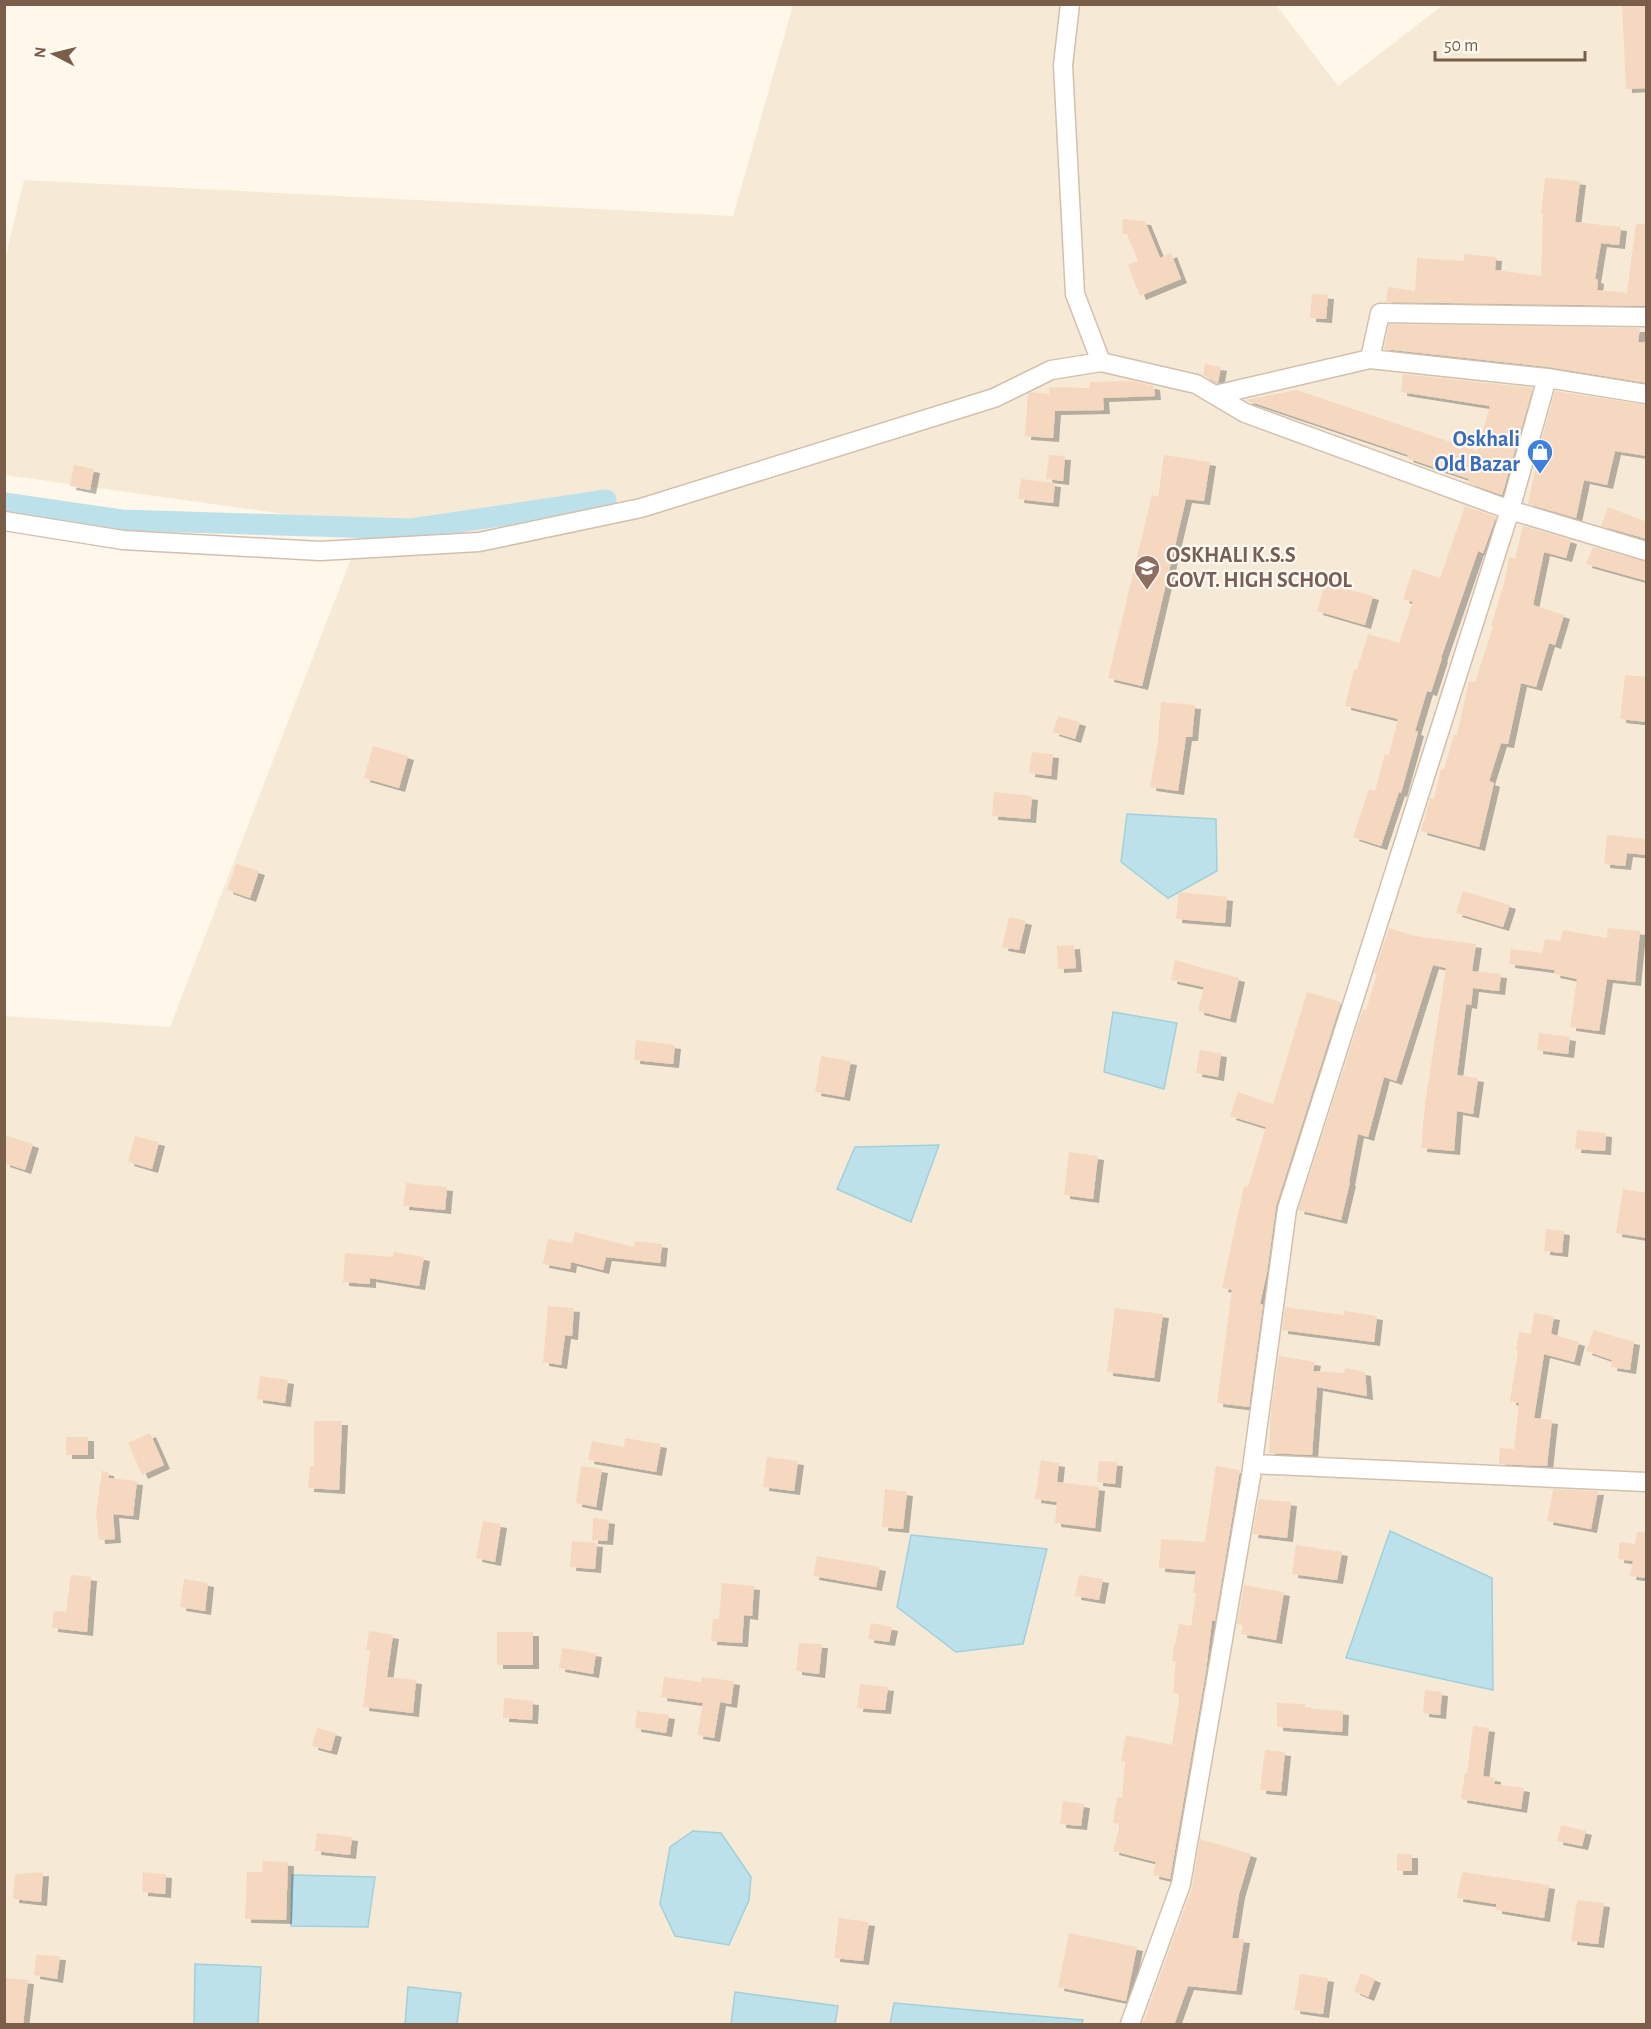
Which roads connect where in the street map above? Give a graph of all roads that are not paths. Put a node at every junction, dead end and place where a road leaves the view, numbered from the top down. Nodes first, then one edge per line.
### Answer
1 (1070, 4) edge
2 (1647, 317) edge
3 (1370, 359) junction
4 (1101, 362) junction
5 (1547, 378) junction
6 (1647, 394) edge
7 (1215, 395) junction
8 (1510, 510) junction
9 (4, 521) edge
10 (1647, 551) edge
11 (1253, 1464) junction
12 (1647, 1482) edge
13 (1130, 2025) edge

1 - 4 street
2 - 3 street
3 - 5 street
3 - 7 street
4 - 7 street
4 - 9 street
5 - 6 street
5 - 8 street
7 - 8 street
8 - 10 street
8 - 11 street
11 - 12 street
11 - 13 street

